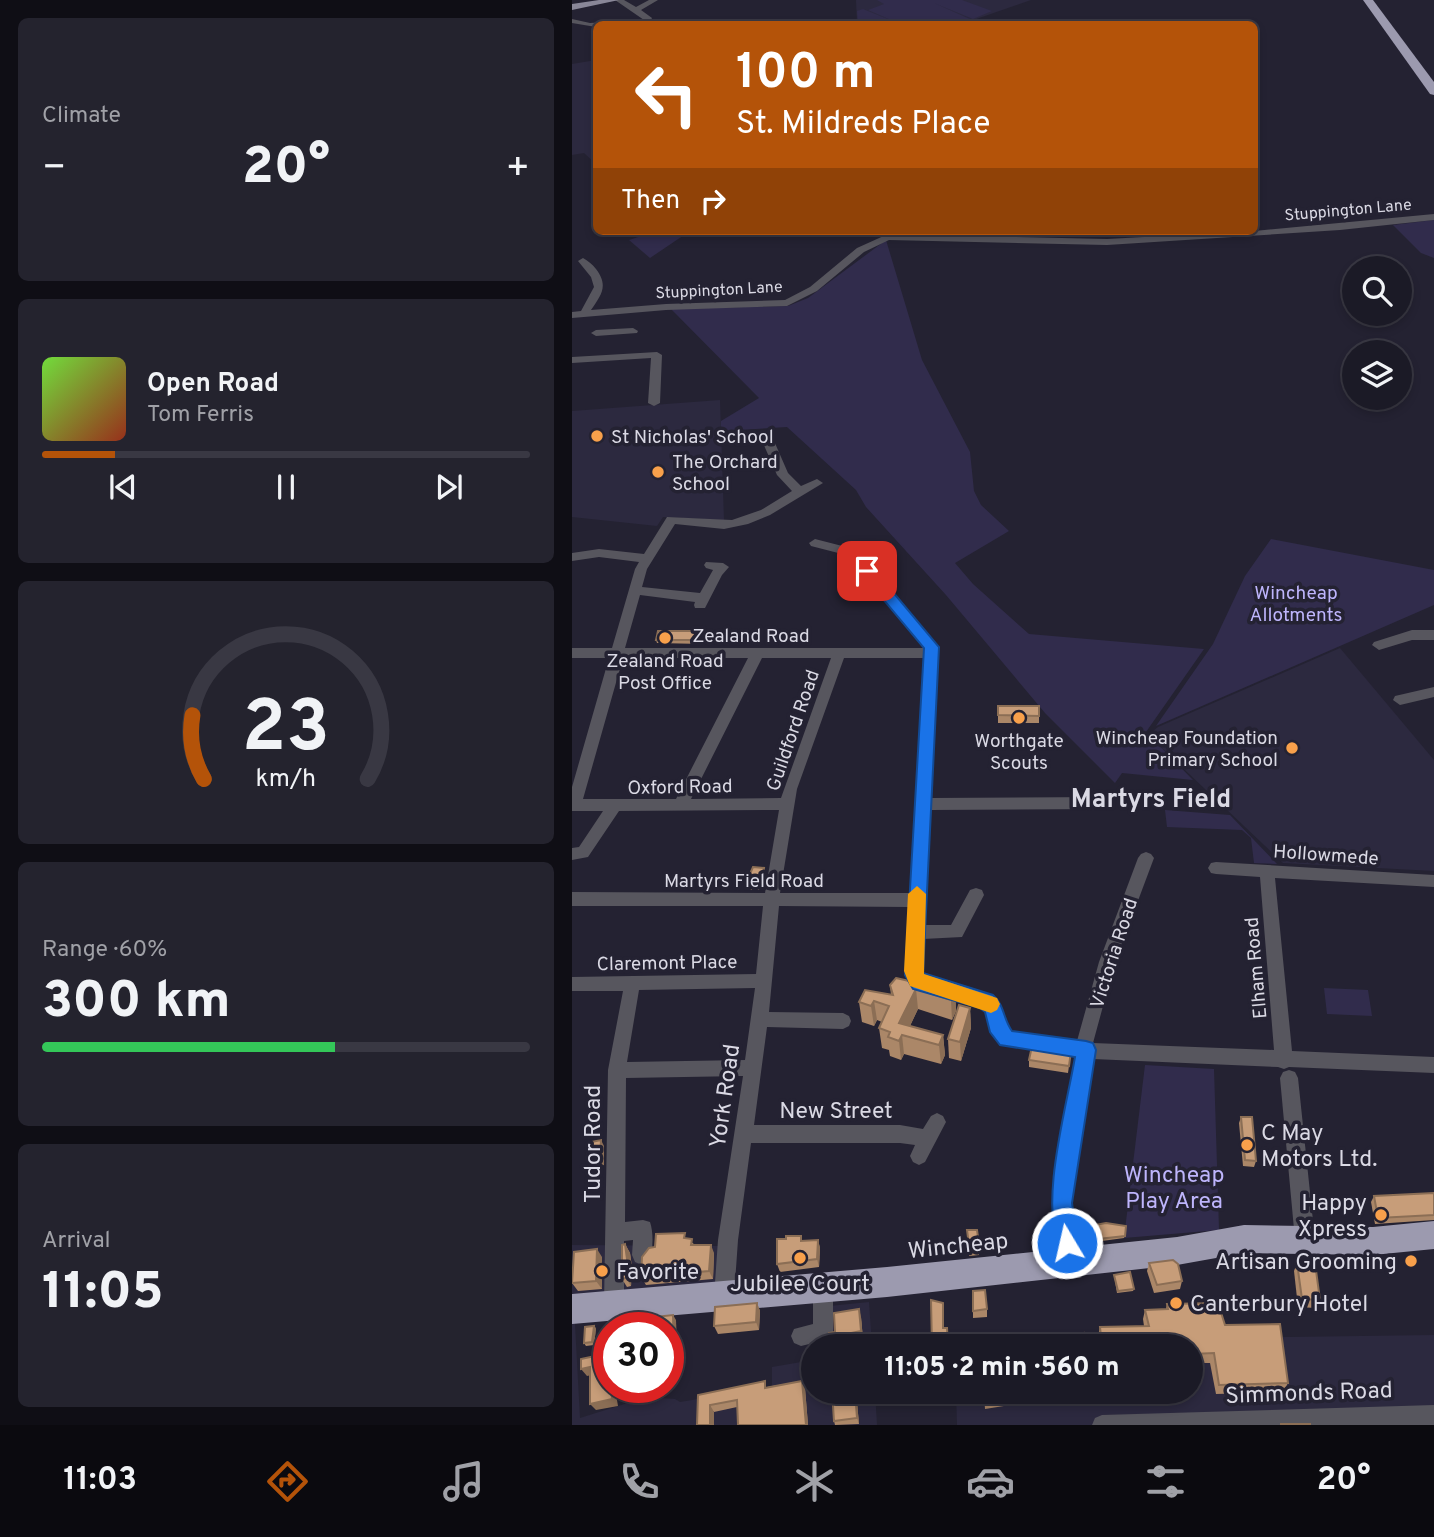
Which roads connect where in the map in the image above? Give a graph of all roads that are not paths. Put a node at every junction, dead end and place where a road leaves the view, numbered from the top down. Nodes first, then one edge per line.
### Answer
1 (617, 0) edge
2 (1368, 0) edge
3 (1378, 0) edge
4 (655, 3) edge
5 (572, 7) edge
6 (638, 9) junction
7 (572, 21) edge
8 (647, 21) edge
9 (590, 25) junction
10 (593, 25) edge
11 (591, 34) dead end
12 (1434, 78) edge
13 (1434, 91) edge
14 (1434, 217) edge
15 (1258, 232) edge
16 (1216, 235) edge
17 (587, 262) dead end
18 (584, 314) junction
19 (572, 315) edge
20 (633, 331) dead end
21 (618, 332) junction
22 (596, 333) dead end
23 (612, 356) junction
24 (572, 360) edge
25 (654, 403) dead end
26 (765, 434) dead end
27 (817, 484) dead end
28 (799, 491) junction
29 (815, 543) dead end
30 (572, 557) edge
31 (647, 559) junction
32 (710, 565) dead end
33 (635, 590) junction
34 (1433, 631) edge
35 (1379, 645) dead end
36 (572, 653) edge
37 (931, 653) junction
38 (617, 654) junction
39 (757, 654) junction
40 (839, 654) junction
41 (1434, 692) edge
42 (1400, 700) dead end
43 (1105, 803) dead end
44 (787, 804) junction
45 (923, 804) junction
46 (615, 805) junction
47 (680, 805) junction
48 (573, 806) edge
49 (572, 854) edge
50 (1146, 858) dead end
51 (1216, 868) dead end
52 (1267, 871) junction
53 (1434, 881) edge
54 (976, 895) dead end
55 (572, 899) edge
56 (917, 900) junction
57 (772, 902) junction
58 (916, 932) junction
59 (763, 981) junction
60 (572, 984) edge
61 (632, 984) junction
62 (760, 1019) junction
63 (843, 1021) dead end
64 (1084, 1049) junction
65 (1434, 1065) edge
66 (752, 1068) junction
67 (1286, 1069) junction
68 (616, 1070) junction
69 (937, 1122) dead end
70 (744, 1134) junction
71 (928, 1139) junction
72 (919, 1156) dead end
73 (616, 1233) junction
74 (1434, 1235) edge
75 (1305, 1240) junction
76 (642, 1255) edge
77 (1070, 1263) junction
78 (823, 1287) junction
79 (724, 1297) junction
80 (614, 1305) junction
81 (572, 1309) edge
82 (808, 1334) edge
83 (1434, 1415) edge
84 (1356, 1421) edge
85 (1102, 1425) edge

1 - 5 main road
1 - 6 street
2 - 13 highway
3 - 12 highway
4 - 6 street
6 - 8 street
7 - 9 street
9 - 10 street
9 - 11 street
14 - 15 street, Stuppington Lane
16 - 18 street, Stuppington Lane
17 - 18 street
18 - 19 street, Stuppington Lane
20 - 21 street
21 - 22 street
21 - 23 street
23 - 24 street
23 - 25 street
26 - 28 street
27 - 28 street
28 - 31 street
29 - 37 street
30 - 31 street
31 - 33 street
32 - 33 street
33 - 38 street
34 - 35 street
36 - 38 street, Zealand Road
37 - 40 street, Zealand Road
37 - 45 street
38 - 39 street, Zealand Road
38 - 48 street
39 - 40 street, Zealand Road
39 - 47 street
40 - 44 street, Guildford Road
41 - 42 street
43 - 45 street
44 - 47 street, Oxford Road
44 - 57 street, Guildford Road
45 - 56 street
46 - 47 street, Oxford Road
46 - 48 street, Oxford Road
46 - 49 street
50 - 64 street, Victoria Road
51 - 52 street, Hollowmede
52 - 53 street, Hollowmede
52 - 67 street, Elham Road
54 - 58 street
55 - 57 street, Martyrs Field Road
56 - 57 street, Martyrs Field Road
56 - 58 street
57 - 59 street, York Road
58 - 64 street
59 - 61 street, Claremont Place
59 - 62 street, York Road
60 - 61 street, Claremont Place
61 - 68 street, Tudor Road
62 - 63 street
62 - 66 street, York Road
64 - 67 street
64 - 77 street, Victoria Road
65 - 67 street
66 - 68 street
66 - 70 street, York Road
67 - 75 street, Elham Road
68 - 73 street, Tudor Road
69 - 71 street
70 - 71 street, New Street
70 - 79 street, York Road
71 - 72 street
73 - 76 street
73 - 80 street, Tudor Road
74 - 75 highway, Wincheap
75 - 77 highway, Wincheap
77 - 78 highway, Wincheap
78 - 79 highway, Wincheap
78 - 82 street
79 - 80 highway, Wincheap
80 - 81 highway, Wincheap
83 - 84 street, Simmonds Road
84 - 85 street, Simmonds Road

